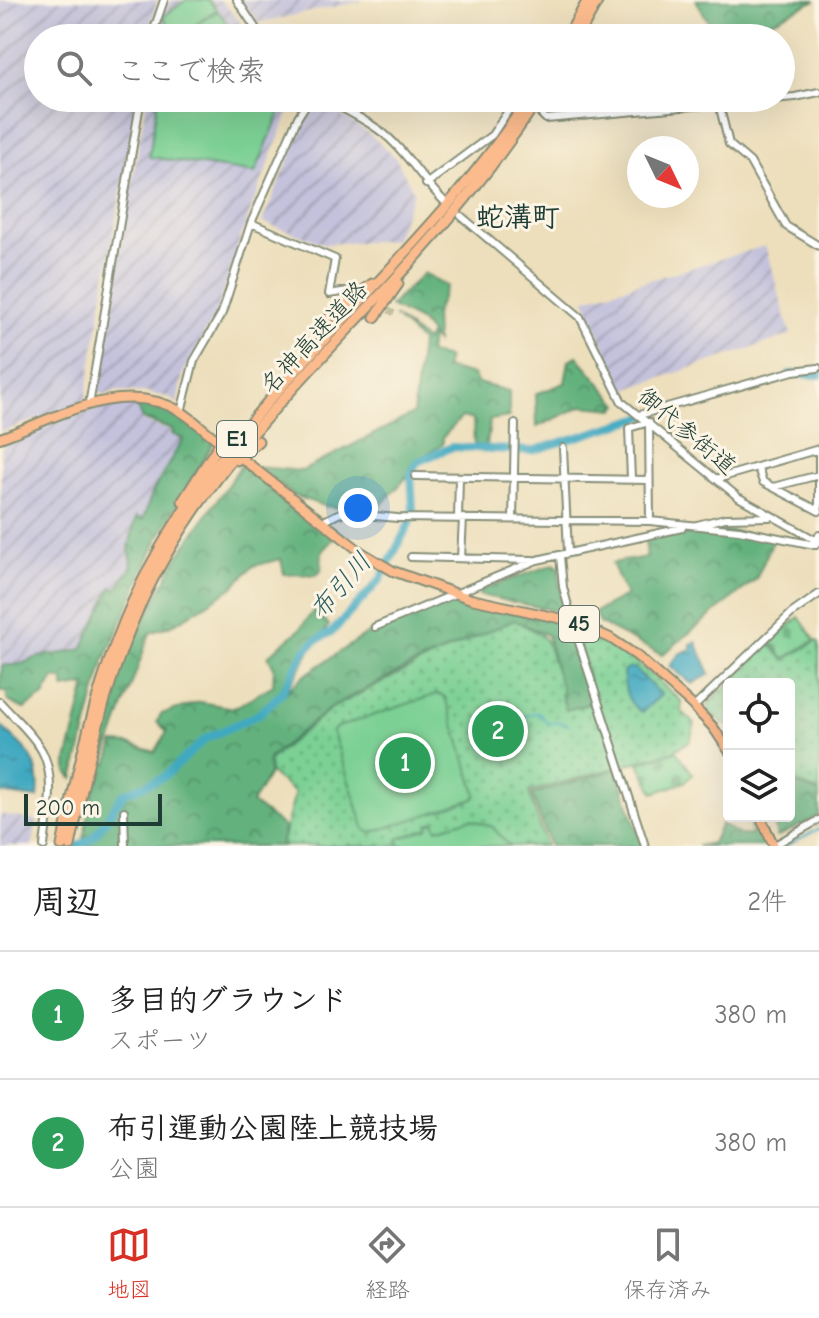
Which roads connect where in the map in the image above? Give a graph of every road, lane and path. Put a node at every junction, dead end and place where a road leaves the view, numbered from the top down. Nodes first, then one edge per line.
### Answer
1 (164, 0) edge
2 (237, 0) edge
3 (588, 0) edge
4 (598, 0) edge
5 (156, 24) edge
6 (253, 24) edge
7 (575, 24) edge
8 (585, 24) edge
9 (819, 92) edge
10 (795, 97) edge
11 (139, 112) edge
12 (301, 112) edge
13 (349, 112) edge
14 (507, 112) edge
15 (519, 112) edge
16 (529, 112) edge
17 (630, 112) edge
18 (721, 112) edge
19 (540, 113) dead end
20 (426, 184) junction
21 (444, 201) dead end
22 (461, 216) dead end
23 (449, 218) junction
24 (251, 223) junction
25 (819, 246) edge
26 (408, 252) junction
27 (354, 290) dead end
28 (375, 317) dead end
29 (328, 319) dead end
30 (818, 368) edge
31 (89, 405) junction
32 (181, 412) junction
33 (644, 419) junction
34 (515, 424) dead end
35 (229, 429) dead end
36 (0, 438) edge
37 (215, 438) dead end
38 (258, 441) dead end
39 (563, 448) dead end
40 (245, 461) dead end
41 (758, 468) junction
42 (220, 475) junction
43 (819, 475) edge
44 (415, 476) dead end
45 (459, 477) junction
46 (513, 477) junction
47 (566, 479) junction
48 (631, 479) junction
49 (716, 479) junction
50 (648, 480) junction
51 (819, 484) edge
52 (773, 487) junction
53 (819, 509) edge
54 (772, 517) junction
55 (460, 518) junction
56 (513, 519) junction
57 (565, 520) junction
58 (650, 521) junction
59 (322, 522) junction
60 (690, 527) junction
61 (818, 540) edge
62 (568, 552) junction
63 (560, 556) junction
64 (411, 557) dead end
65 (461, 558) junction
66 (537, 560) junction
67 (454, 594) junction
68 (819, 594) edge
69 (131, 604) junction
70 (572, 621) junction
71 (375, 627) dead end
72 (0, 702) edge
73 (694, 707) junction
74 (728, 750) edge
75 (124, 811) dead end
76 (819, 820) edge
77 (763, 822) edge
78 (68, 845) edge
79 (44, 846) edge
80 (125, 846) edge
81 (645, 846) edge
82 (774, 846) edge

1 - 5 street
2 - 6 street
3 - 7 highway
4 - 8 highway
9 - 10 street
11 - 31 street
12 - 24 street
13 - 20 street
14 - 20 street
15 - 26 highway, 名神高速道路 / E1
16 - 23 highway, 名神高速道路 / E1
17 - 19 street
18 - 25 street
20 - 21 street
22 - 33 street, 御代参街道
23 - 28 highway
23 - 42 highway, 名神高速道路 / E1
24 - 27 street
24 - 32 street
26 - 29 highway
26 - 69 highway, 名神高速道路 / E1
30 - 33 street
31 - 32 main road
31 - 36 main road
32 - 37 main road
33 - 48 street
33 - 49 street, 御代参街道
33 - 50 street
34 - 46 street
35 - 69 highway
38 - 42 highway
39 - 47 street
40 - 59 main road, 45
41 - 43 street
41 - 49 street
41 - 52 street
42 - 78 highway, 名神高速道路 / E1
43 - 51 street
43 - 52 street
44 - 45 street
45 - 46 street
45 - 55 street
46 - 47 street
46 - 56 street
47 - 48 street
47 - 57 street
48 - 50 street
49 - 54 street, 御代参街道
50 - 58 street
51 - 53 street
52 - 53 street
54 - 60 street
54 - 61 street, 御代参街道
55 - 56 street
55 - 59 street
55 - 65 street
56 - 57 street
57 - 58 street
57 - 62 street
58 - 60 street
59 - 67 main road, 45
60 - 61 street
60 - 62 street
62 - 63 street
63 - 66 street
63 - 70 street
64 - 65 street
65 - 66 street
66 - 67 street
67 - 70 main road, 45
67 - 71 street
68 - 73 street
69 - 78 highway, 名神高速道路 / E1
70 - 73 main road, 45
70 - 81 street
72 - 79 street
73 - 74 main road, 45
75 - 80 street
76 - 82 street
77 - 82 main road

